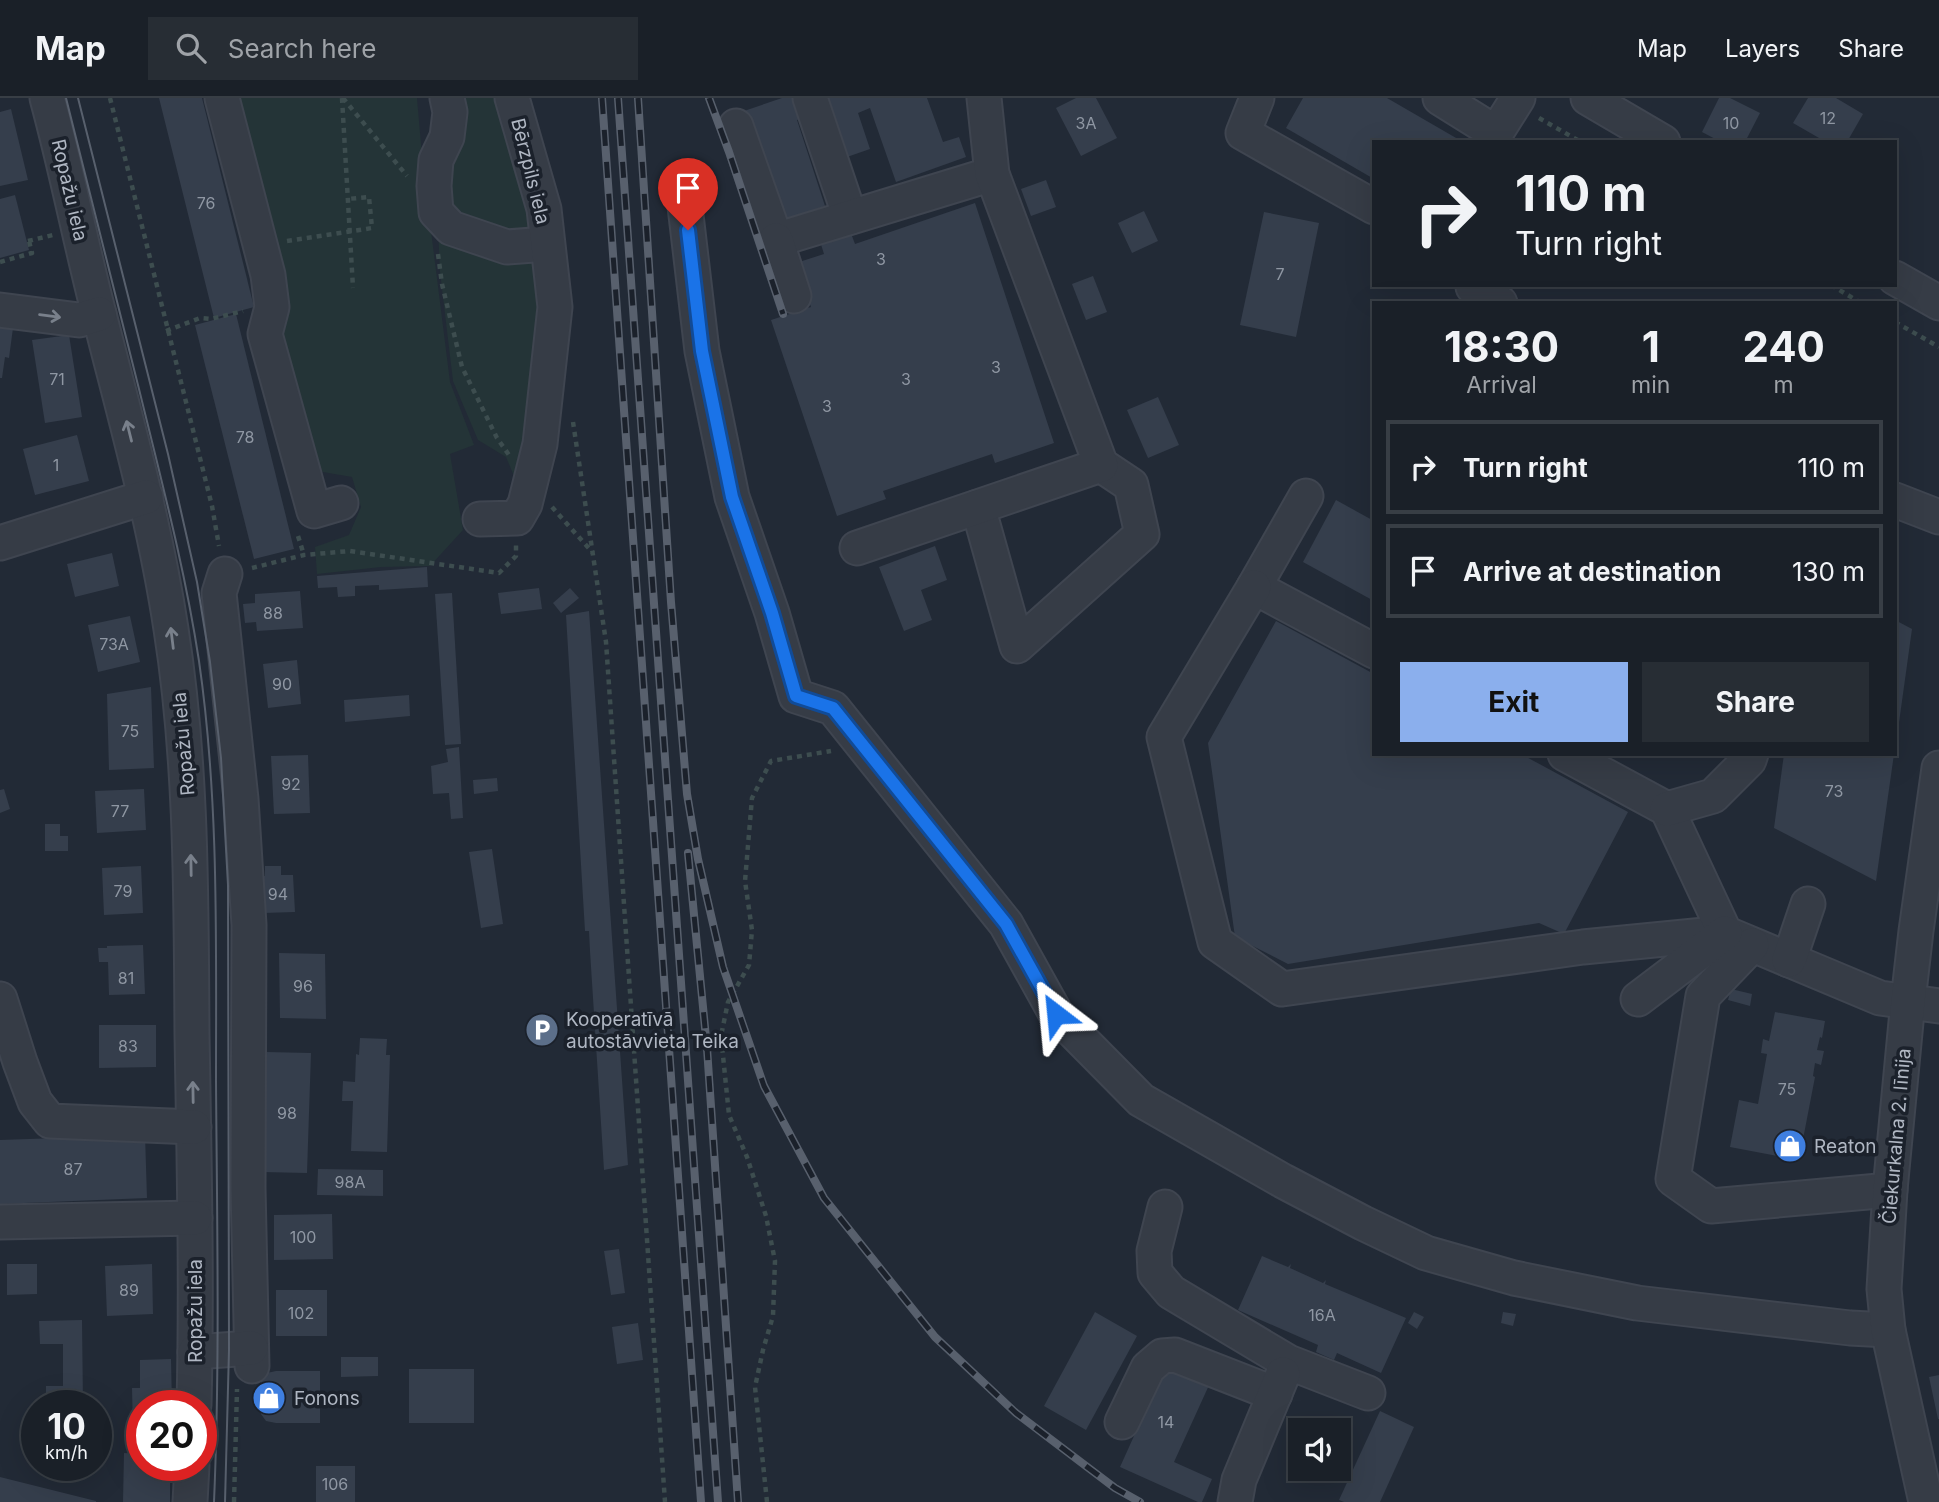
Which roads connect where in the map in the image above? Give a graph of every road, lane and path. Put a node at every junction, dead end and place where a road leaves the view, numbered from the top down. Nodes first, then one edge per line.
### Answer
1 (47, 98) edge
2 (110, 98) edge
3 (222, 98) edge
4 (342, 98) edge
5 (447, 98) edge
6 (512, 98) edge
7 (810, 98) edge
8 (984, 98) edge
9 (1257, 98) edge
10 (1440, 98) edge
11 (1588, 98) edge
12 (1516, 101) edge
13 (736, 126) dead end
14 (1496, 137) edge
15 (1578, 140) edge
16 (1660, 140) edge
17 (992, 174) junction
18 (682, 181) dead end
19 (348, 199) junction
20 (1372, 206) edge
21 (436, 212) junction
22 (850, 217) junction
23 (349, 230) junction
24 (58, 234) dead end
25 (776, 240) junction
26 (547, 244) junction
27 (260, 246) junction
28 (0, 262) edge
29 (1897, 279) edge
30 (1834, 287) edge
31 (353, 288) dead end
32 (794, 296) dead end
33 (1858, 301) edge
34 (1939, 303) edge
35 (272, 307) junction
36 (0, 310) edge
37 (99, 314) junction
38 (1897, 323) edge
39 (166, 331) junction
40 (1939, 347) edge
41 (571, 411) dead end
42 (1101, 465) junction
43 (530, 483) junction
44 (1306, 496) dead end
45 (146, 497) junction
46 (1897, 501) edge
47 (341, 503) dead end
48 (978, 507) junction
49 (1939, 517) edge
50 (517, 518) junction
51 (480, 519) dead end
52 (0, 543) edge
53 (858, 548) dead end
54 (594, 553) junction
55 (225, 575) junction
56 (1254, 587) junction
57 (1372, 650) edge
58 (863, 745) junction
59 (1569, 756) edge
60 (1750, 756) edge
61 (1939, 768) edge
62 (1667, 809) junction
63 (242, 821) junction
64 (190, 826) junction
65 (1808, 904) dead end
66 (1739, 939) junction
67 (1789, 960) junction
68 (0, 999) edge
69 (1639, 999) dead end
70 (1924, 1003) edge
71 (10, 1065) edge
72 (194, 1127) junction
73 (248, 1188) junction
74 (1890, 1190) junction
75 (195, 1204) junction
76 (1165, 1207) dead end
77 (0, 1222) edge
78 (1888, 1330) junction
79 (195, 1352) junction
80 (247, 1354) junction
81 (1288, 1362) junction
82 (194, 1390) edge
83 (1275, 1394) junction
84 (1368, 1394) dead end
85 (1122, 1422) dead end
86 (191, 1481) edge
87 (190, 1502) edge
88 (234, 1502) edge
89 (665, 1502) edge
90 (767, 1502) edge
91 (1235, 1502) edge
92 (1926, 1502) edge

1 - 37 street, Ropažu iela
2 - 39 path
3 - 27 street
4 - 19 path
4 - 21 path
5 - 21 street
6 - 26 street, Bērzpils iela
7 - 22 street
8 - 17 street
9 - 20 street
10 - 14 street
11 - 16 street
12 - 14 street
12 - 15 path
13 - 25 street
17 - 22 street
17 - 42 street
18 - 58 street
19 - 23 path
19 - 23 path
21 - 26 street
21 - 43 path
22 - 25 street
23 - 27 path
23 - 31 path
24 - 28 path
25 - 32 street
26 - 43 street, Bērzpils iela
27 - 35 street
29 - 34 street
30 - 33 path
35 - 39 path
35 - 47 street
36 -> 37 street
45 -> 37 street, Ropažu iela
38 - 40 path
39 - 55 path
41 - 54 path
42 - 48 street
42 - 48 street
43 - 50 street, Bērzpils iela
43 - 54 path
44 - 56 street
45 - 52 street
64 -> 45 street, Ropažu iela
46 - 49 street
48 - 53 street
50 - 51 street
50 - 55 path
54 - 89 path
55 - 63 street
56 - 57 street
56 - 66 street
58 - 78 street
58 - 90 path
59 - 62 street
60 - 62 street
61 - 70 street, Čiekurkalna 2. līnija
62 - 66 street
63 - 64 street
63 - 73 street
72 -> 64 street, Ropažu iela
65 - 67 street
66 - 67 street
66 - 69 street
66 - 74 street
67 - 70 street
68 - 71 street
70 - 74 street, Čiekurkalna 2. līnija
71 - 72 street
72 - 75 street, Ropažu iela
73 - 75 street
73 - 80 street
74 - 78 street, Čiekurkalna 2. līnija
75 - 77 street
75 - 79 street, Ropažu iela
76 - 81 street
78 - 92 street, Čiekurkalna 2. līnija
79 - 80 street
79 - 82 street, Ropažu iela
80 - 88 path
81 - 83 street
81 - 84 street
83 - 85 street
83 - 91 street
86 - 87 street

